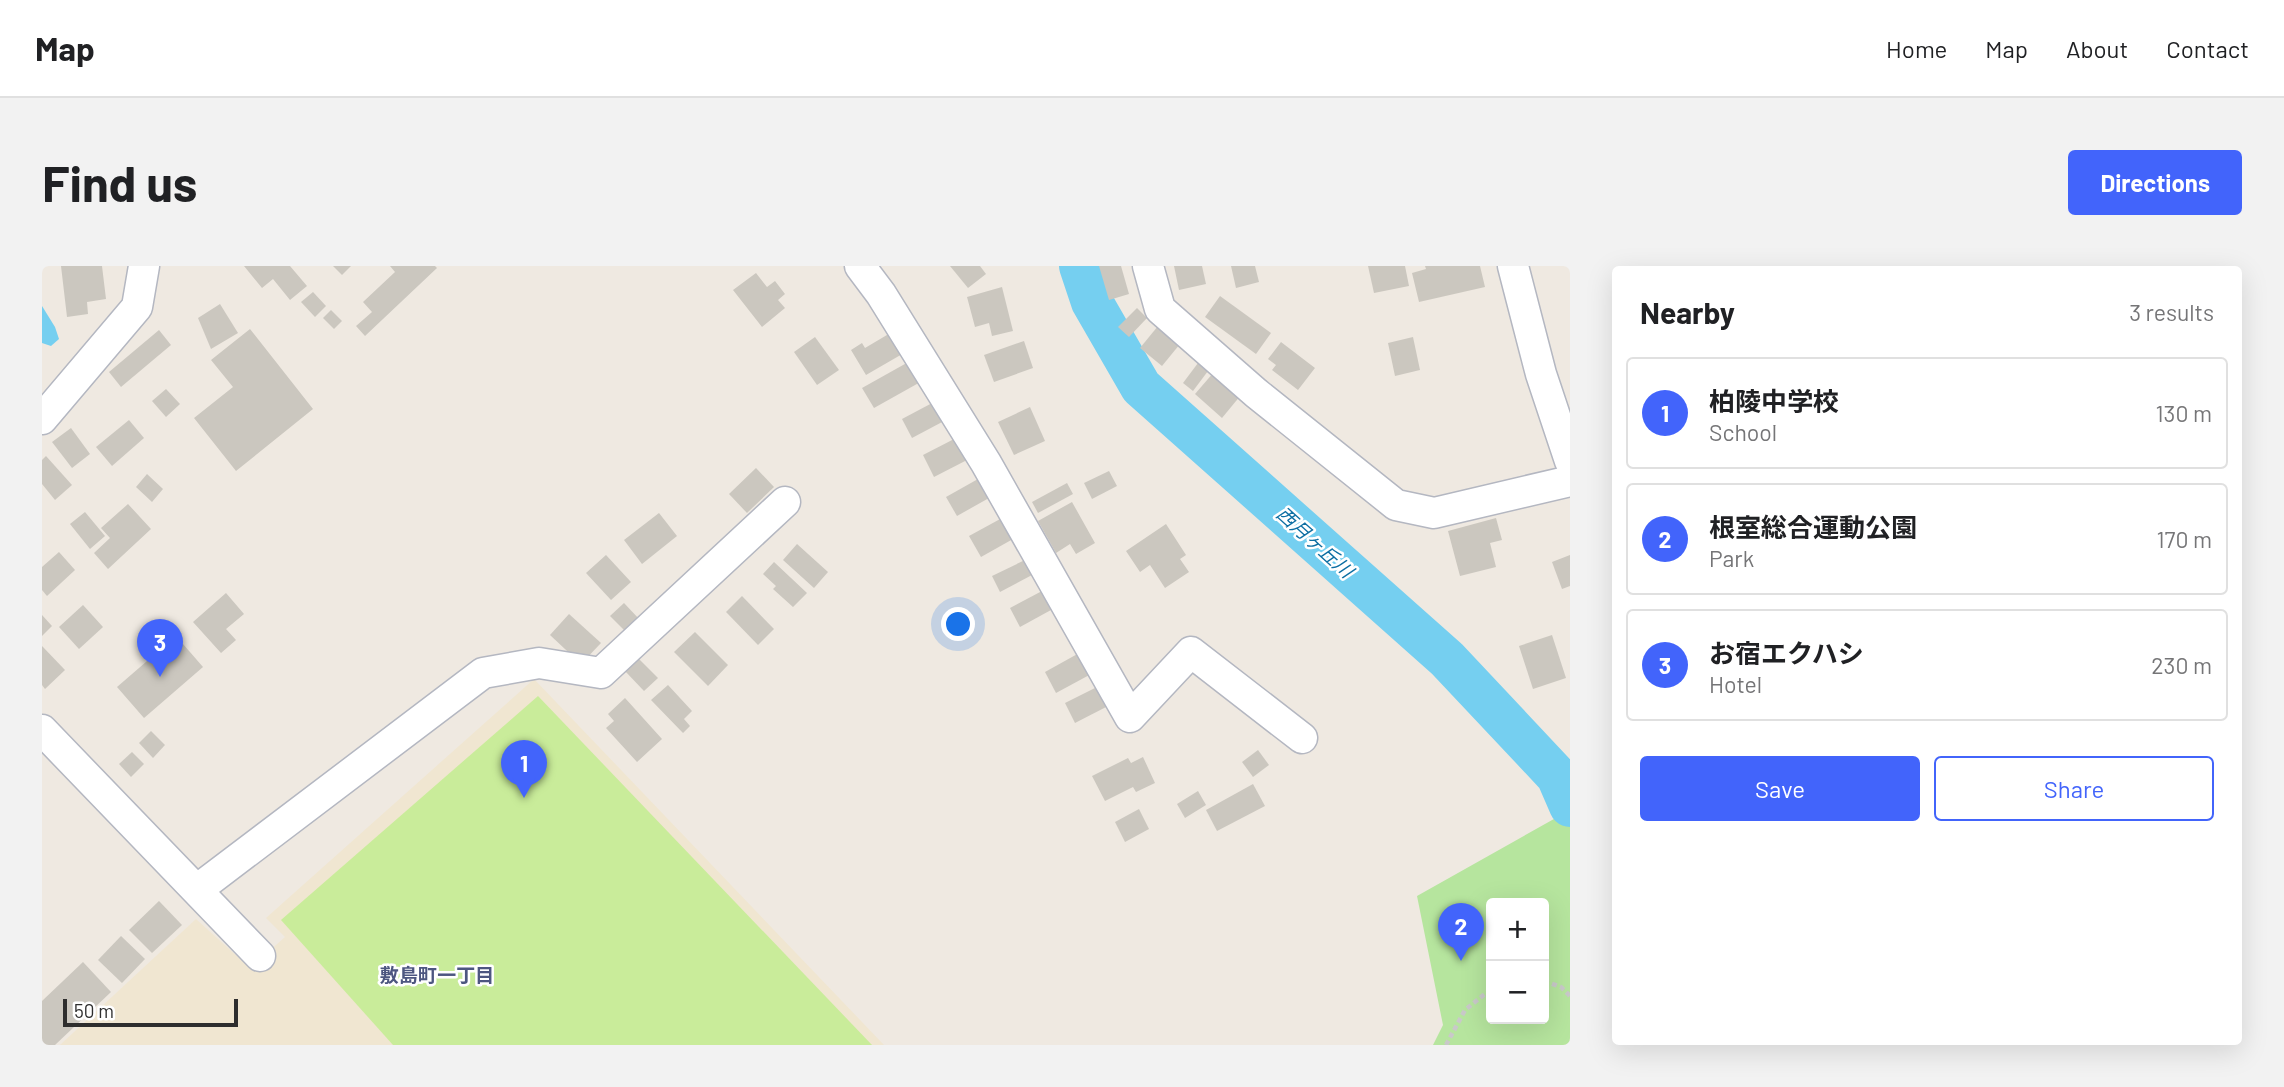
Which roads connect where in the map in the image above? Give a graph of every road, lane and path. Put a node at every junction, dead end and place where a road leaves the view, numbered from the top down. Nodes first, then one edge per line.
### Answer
1 (144, 266) edge
2 (860, 266) edge
3 (1148, 266) edge
4 (1513, 266) edge
5 (42, 419) edge
6 (1570, 461) edge
7 (1570, 481) edge
8 (785, 502) dead end
9 (43, 734) edge
10 (1302, 738) dead end
11 (198, 889) junction
12 (260, 956) dead end
13 (1549, 983) edge
14 (1486, 993) edge
15 (1570, 996) edge
16 (1446, 1045) edge

1 - 5 street
2 - 10 street
3 - 7 street
4 - 6 street
8 - 11 street
9 - 11 street
11 - 12 street
13 - 15 path
14 - 16 path

